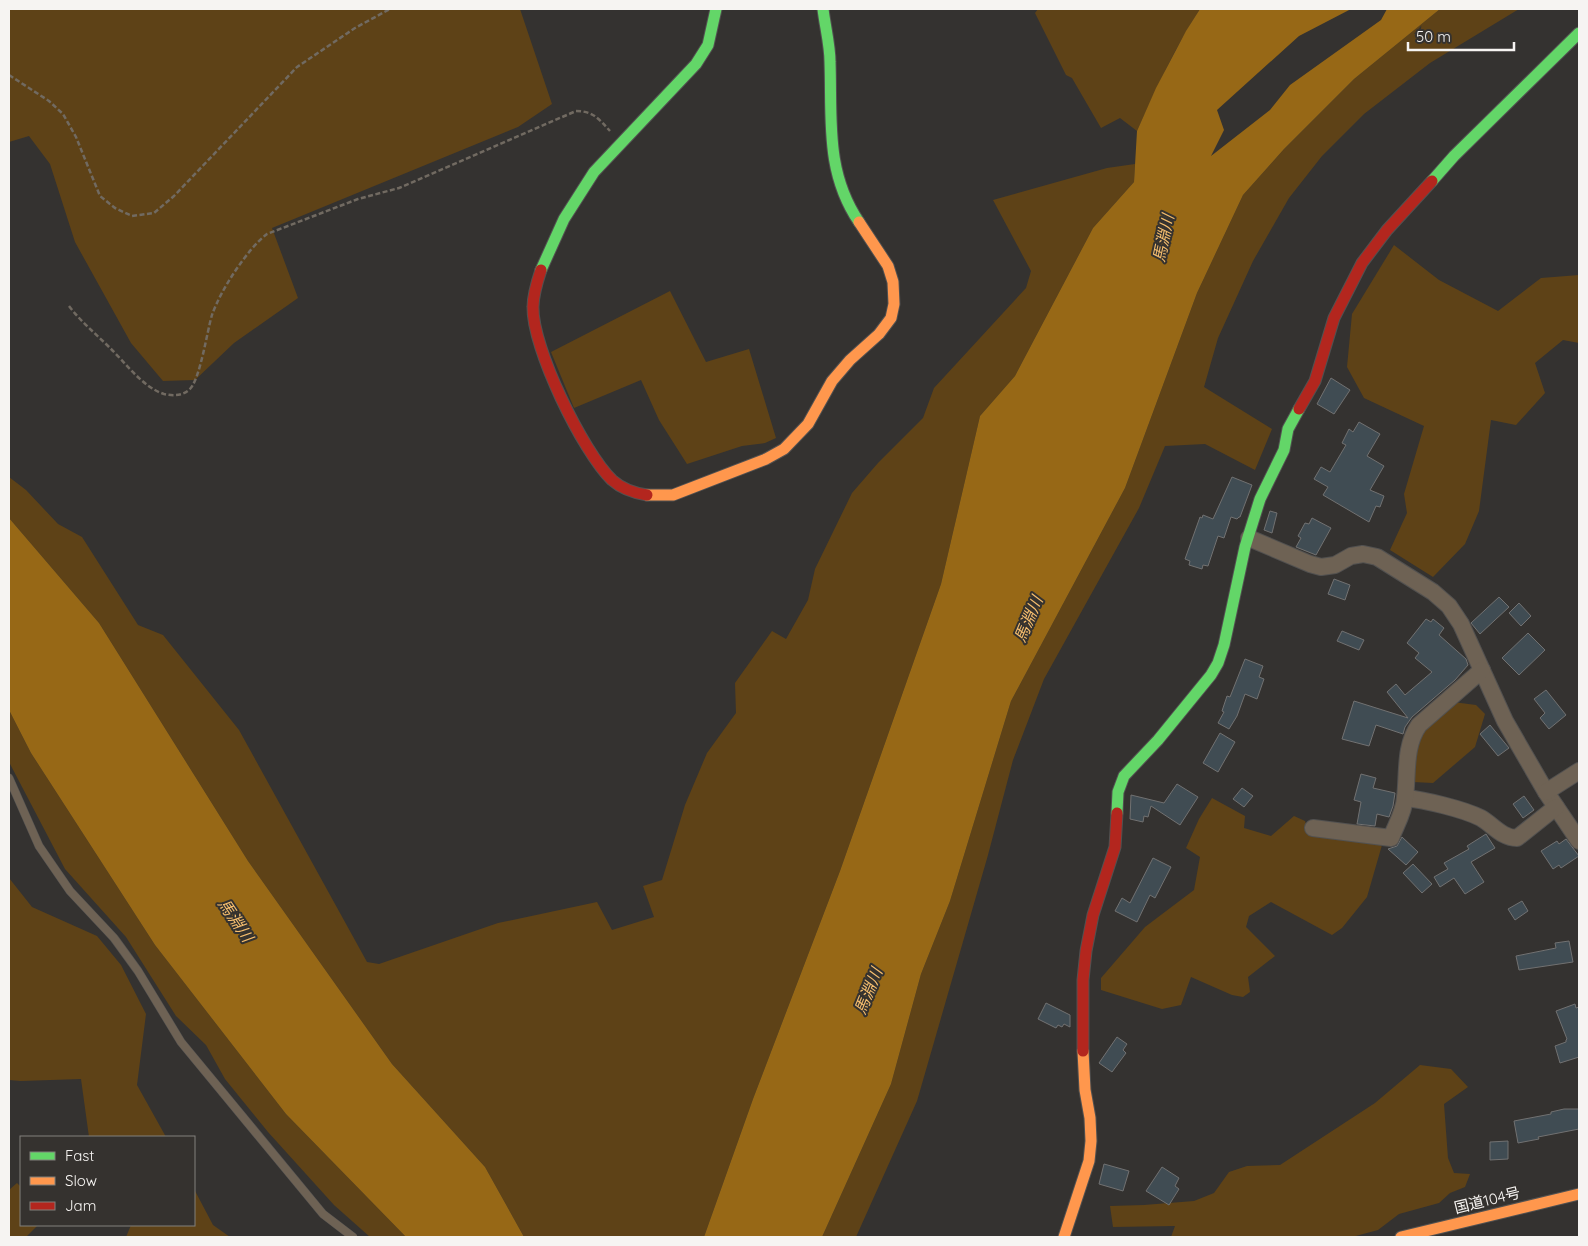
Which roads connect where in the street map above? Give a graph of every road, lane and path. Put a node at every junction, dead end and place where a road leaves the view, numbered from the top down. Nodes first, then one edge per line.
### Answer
1 (390, 9) edge
2 (716, 9) edge
3 (823, 9) edge
4 (1579, 33) edge
5 (9, 75) edge
6 (622, 143) junction
7 (69, 306) dead end
8 (1249, 538) junction
9 (1482, 670) junction
10 (1579, 771) edge
11 (9, 778) edge
12 (1546, 792) junction
13 (1406, 798) junction
14 (1556, 807) junction
15 (1313, 828) dead end
16 (1579, 841) edge
17 (1579, 1194) edge
18 (353, 1237) edge
19 (1064, 1237) edge
20 (1402, 1237) edge

1 - 5 path
2 - 6 main road
3 - 6 main road
4 - 8 main road
6 - 7 path
8 - 9 street
8 - 19 main road
9 - 12 street
9 - 13 street
10 - 12 street
11 - 18 lane
12 - 14 street
13 - 14 street
13 - 15 street
14 - 16 street
17 - 20 main road, 国道104号

